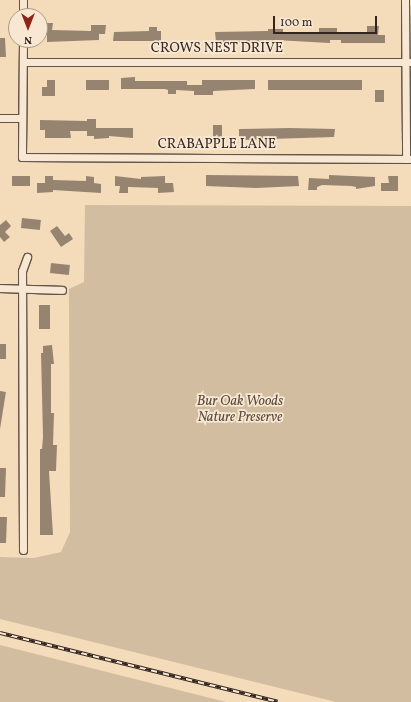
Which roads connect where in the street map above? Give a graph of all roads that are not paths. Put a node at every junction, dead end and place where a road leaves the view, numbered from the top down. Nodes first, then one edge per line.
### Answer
1 (406, 0) edge
2 (23, 48) edge
3 (22, 62) junction
4 (408, 62) edge
5 (0, 118) edge
6 (22, 118) junction
7 (409, 159) edge
8 (27, 257) dead end
9 (22, 287) junction
10 (0, 288) edge
11 (62, 290) dead end
12 (23, 550) dead end

1 - 4 street
2 - 3 street
3 - 4 street, CROWS NEST DRIVE
3 - 6 street
4 - 7 street
5 - 6 street
6 - 7 street, CRABAPPLE LANE
8 - 9 street
9 - 10 street
9 - 11 street
9 - 12 street

